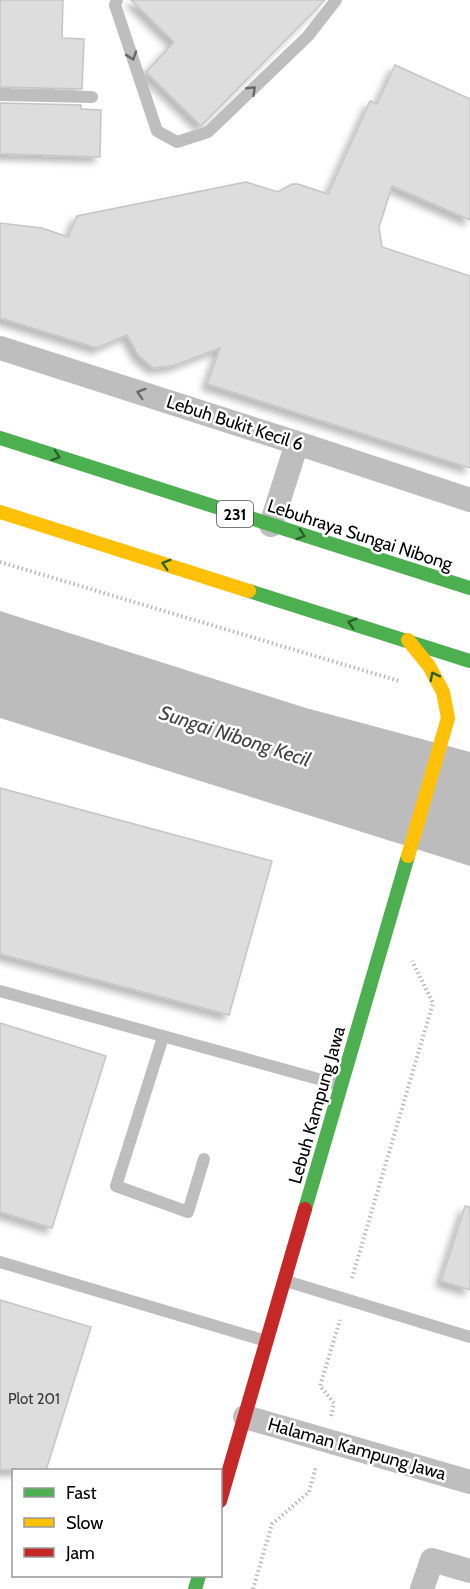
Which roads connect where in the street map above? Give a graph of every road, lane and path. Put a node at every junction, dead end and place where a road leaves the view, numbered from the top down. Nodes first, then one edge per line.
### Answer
1 (117, 0) edge
2 (336, 0) edge
3 (0, 95) edge
4 (92, 98) dead end
5 (0, 348) edge
6 (0, 438) edge
7 (297, 442) junction
8 (470, 500) edge
9 (0, 512) edge
10 (271, 525) junction
11 (0, 562) edge
12 (470, 588) edge
13 (408, 640) junction
14 (470, 661) edge
15 (408, 683) dead end
16 (463, 712) dead end
17 (448, 718) junction
18 (409, 955) dead end
19 (0, 992) edge
20 (162, 1037) junction
21 (342, 1085) junction
22 (204, 1159) dead end
23 (0, 1262) edge
24 (285, 1280) junction
25 (346, 1300) junction
26 (470, 1337) edge
27 (267, 1341) junction
28 (245, 1417) junction
29 (324, 1440) junction
30 (470, 1482) edge
31 (222, 1494) edge
32 (470, 1571) edge
33 (253, 1589) edge
34 (422, 1589) edge

1 -> 2 lane
3 - 4 lane
7 -> 5 street, Lebuh Bukit Kecil 6
6 -> 10 main road, Lebuhraya Sungai Nibong / 231
7 - 8 street, Lebuh Bukit Kecil 6
7 - 10 street
13 -> 9 main road
10 -> 12 main road, Lebuhraya Sungai Nibong / 231
11 - 15 path
13 - 14 main road
17 -> 13 main road
16 - 17 main road
17 - 21 main road, Lebuh Kampung Jawa
18 - 25 path
19 - 20 lane
20 - 21 lane
20 - 22 lane
21 - 24 main road, Lebuh Kampung Jawa
23 - 27 lane
24 - 25 lane
24 - 27 main road, Lebuh Kampung Jawa
25 - 26 lane
25 - 29 path
27 - 28 main road, Lebuh Kampung Jawa
28 - 29 street, Halaman Kampung Jawa
28 - 31 main road, Lebuh Kampung Jawa
29 - 30 street, Halaman Kampung Jawa
29 - 33 path
32 - 34 street

